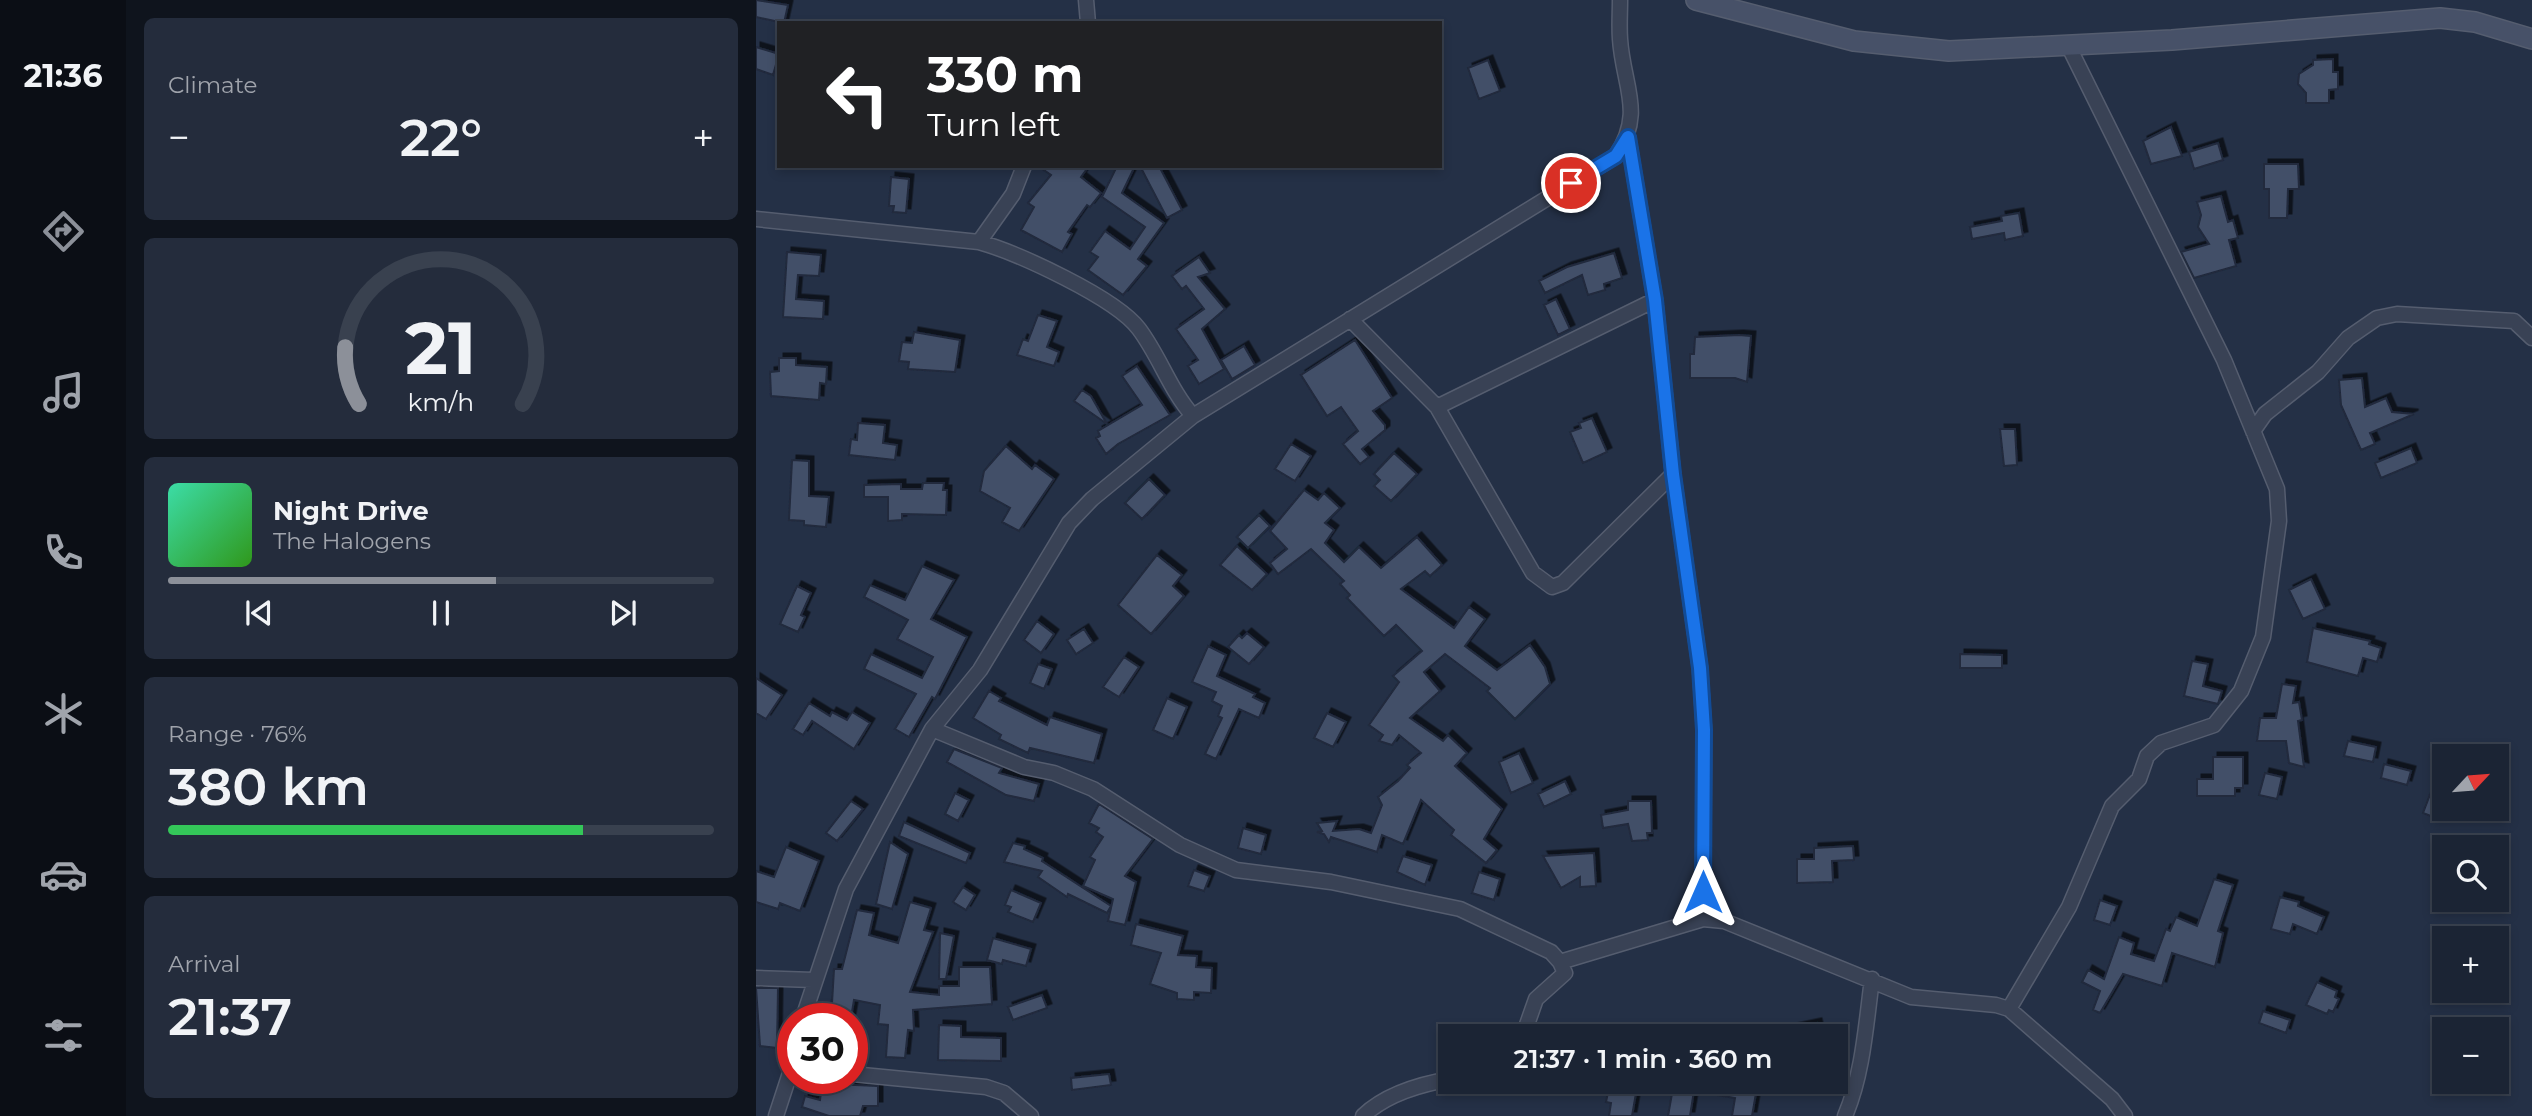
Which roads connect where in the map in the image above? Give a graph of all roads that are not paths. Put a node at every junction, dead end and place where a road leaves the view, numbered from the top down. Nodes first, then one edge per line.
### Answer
1 (1086, 0) edge
2 (1620, 0) edge
3 (1696, 0) edge
4 (1088, 21) edge
5 (2532, 39) edge
6 (2070, 47) junction
7 (1628, 137) junction
8 (1023, 168) edge
9 (756, 219) edge
10 (979, 242) junction
11 (1655, 300) junction
12 (1350, 318) junction
13 (2532, 338) edge
14 (1437, 407) junction
15 (1193, 416) junction
16 (2253, 430) junction
17 (1673, 474) junction
18 (932, 729) junction
19 (1703, 919) junction
20 (1560, 962) junction
21 (756, 978) edge
22 (1872, 979) junction
23 (813, 980) junction
24 (807, 1003) edge
25 (2008, 1009) junction
26 (1527, 1024) edge
27 (868, 1076) edge
28 (1438, 1081) edge
29 (783, 1094) edge
30 (776, 1116) edge
31 (1031, 1116) edge
32 (1363, 1116) edge
33 (1844, 1116) edge
34 (2126, 1116) edge

1 - 4 street
2 - 7 street
3 - 6 street
5 - 6 street
6 - 16 street
7 - 11 street
7 - 12 street
8 - 10 street
9 - 10 street
10 - 15 street
11 - 14 street
11 - 17 street
12 - 14 street
12 - 15 street
13 - 16 street
14 - 17 street
15 - 18 street
16 - 25 street
17 - 19 street
18 - 20 street
18 - 23 street
19 - 20 street
19 - 22 street
20 - 26 street
21 - 23 street
22 - 25 street
22 - 33 street
23 - 24 street
25 - 34 street
27 - 31 street
28 - 32 street
29 - 30 street

